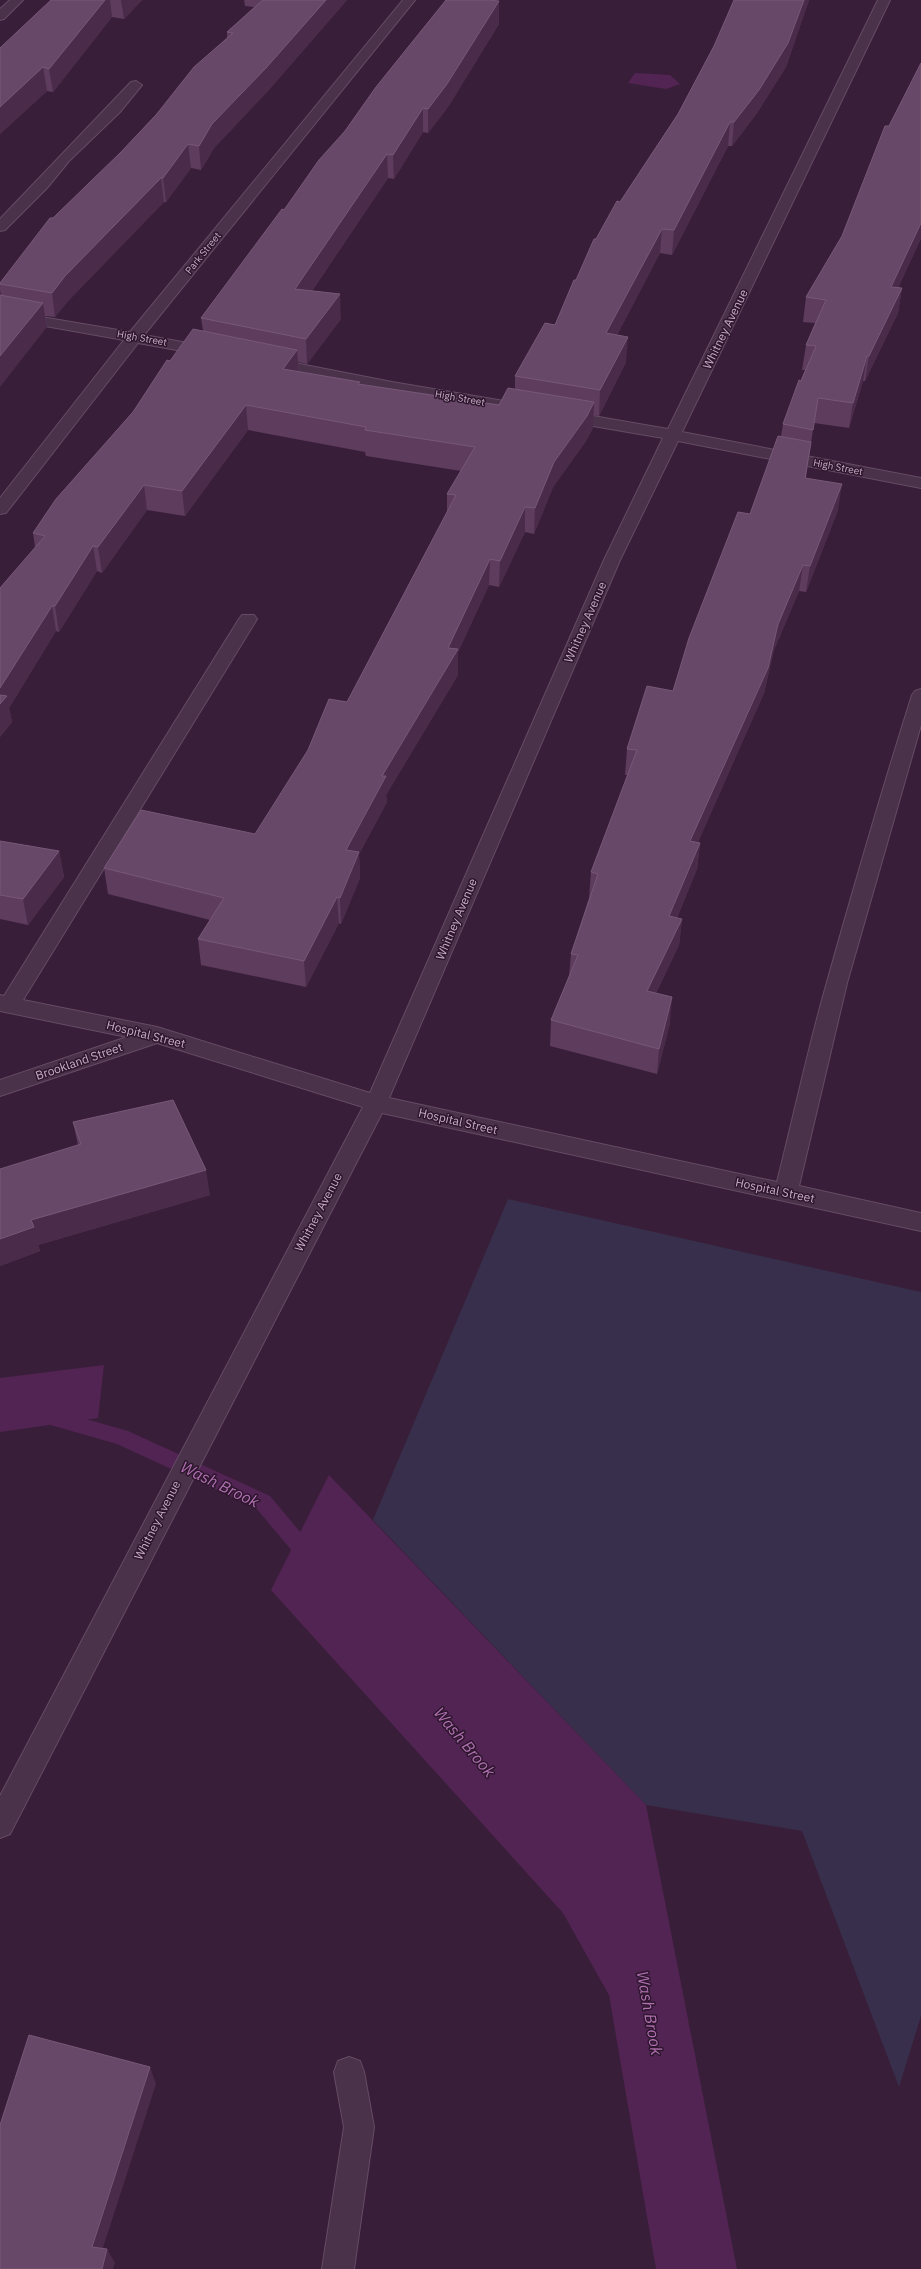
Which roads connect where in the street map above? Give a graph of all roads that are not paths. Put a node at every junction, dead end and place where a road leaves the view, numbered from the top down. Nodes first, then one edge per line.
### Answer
1 (17, 0) edge
2 (409, 0) edge
3 (884, 0) edge
4 (0, 16) edge
5 (136, 84) dead end
6 (0, 227) edge
7 (0, 314) edge
8 (135, 336) junction
9 (221, 353) edge
10 (252, 359) edge
11 (673, 435) junction
12 (921, 483) edge
13 (0, 508) edge
14 (248, 619) dead end
15 (921, 694) edge
16 (4, 1004) edge
17 (157, 1035) junction
18 (0, 1088) edge
19 (376, 1103) junction
20 (786, 1192) junction
21 (921, 1222) edge
22 (0, 1824) edge
23 (349, 2072) dead end
24 (338, 2269) edge

1 - 4 street
2 - 8 street, Park Street
3 - 11 street, Whitney Avenue
5 - 6 street
7 - 8 street, High Street
8 - 9 street, High Street
8 - 13 street, Park Street
10 - 11 street, High Street
11 - 12 street, High Street
11 - 19 street, Whitney Avenue
14 - 16 street
15 - 20 street
16 - 17 street, Hospital Street
17 - 18 street, Brookland Street
17 - 19 street, Hospital Street
19 - 20 street, Hospital Street
19 - 22 street, Whitney Avenue
20 - 21 street, Hospital Street
23 - 24 street

